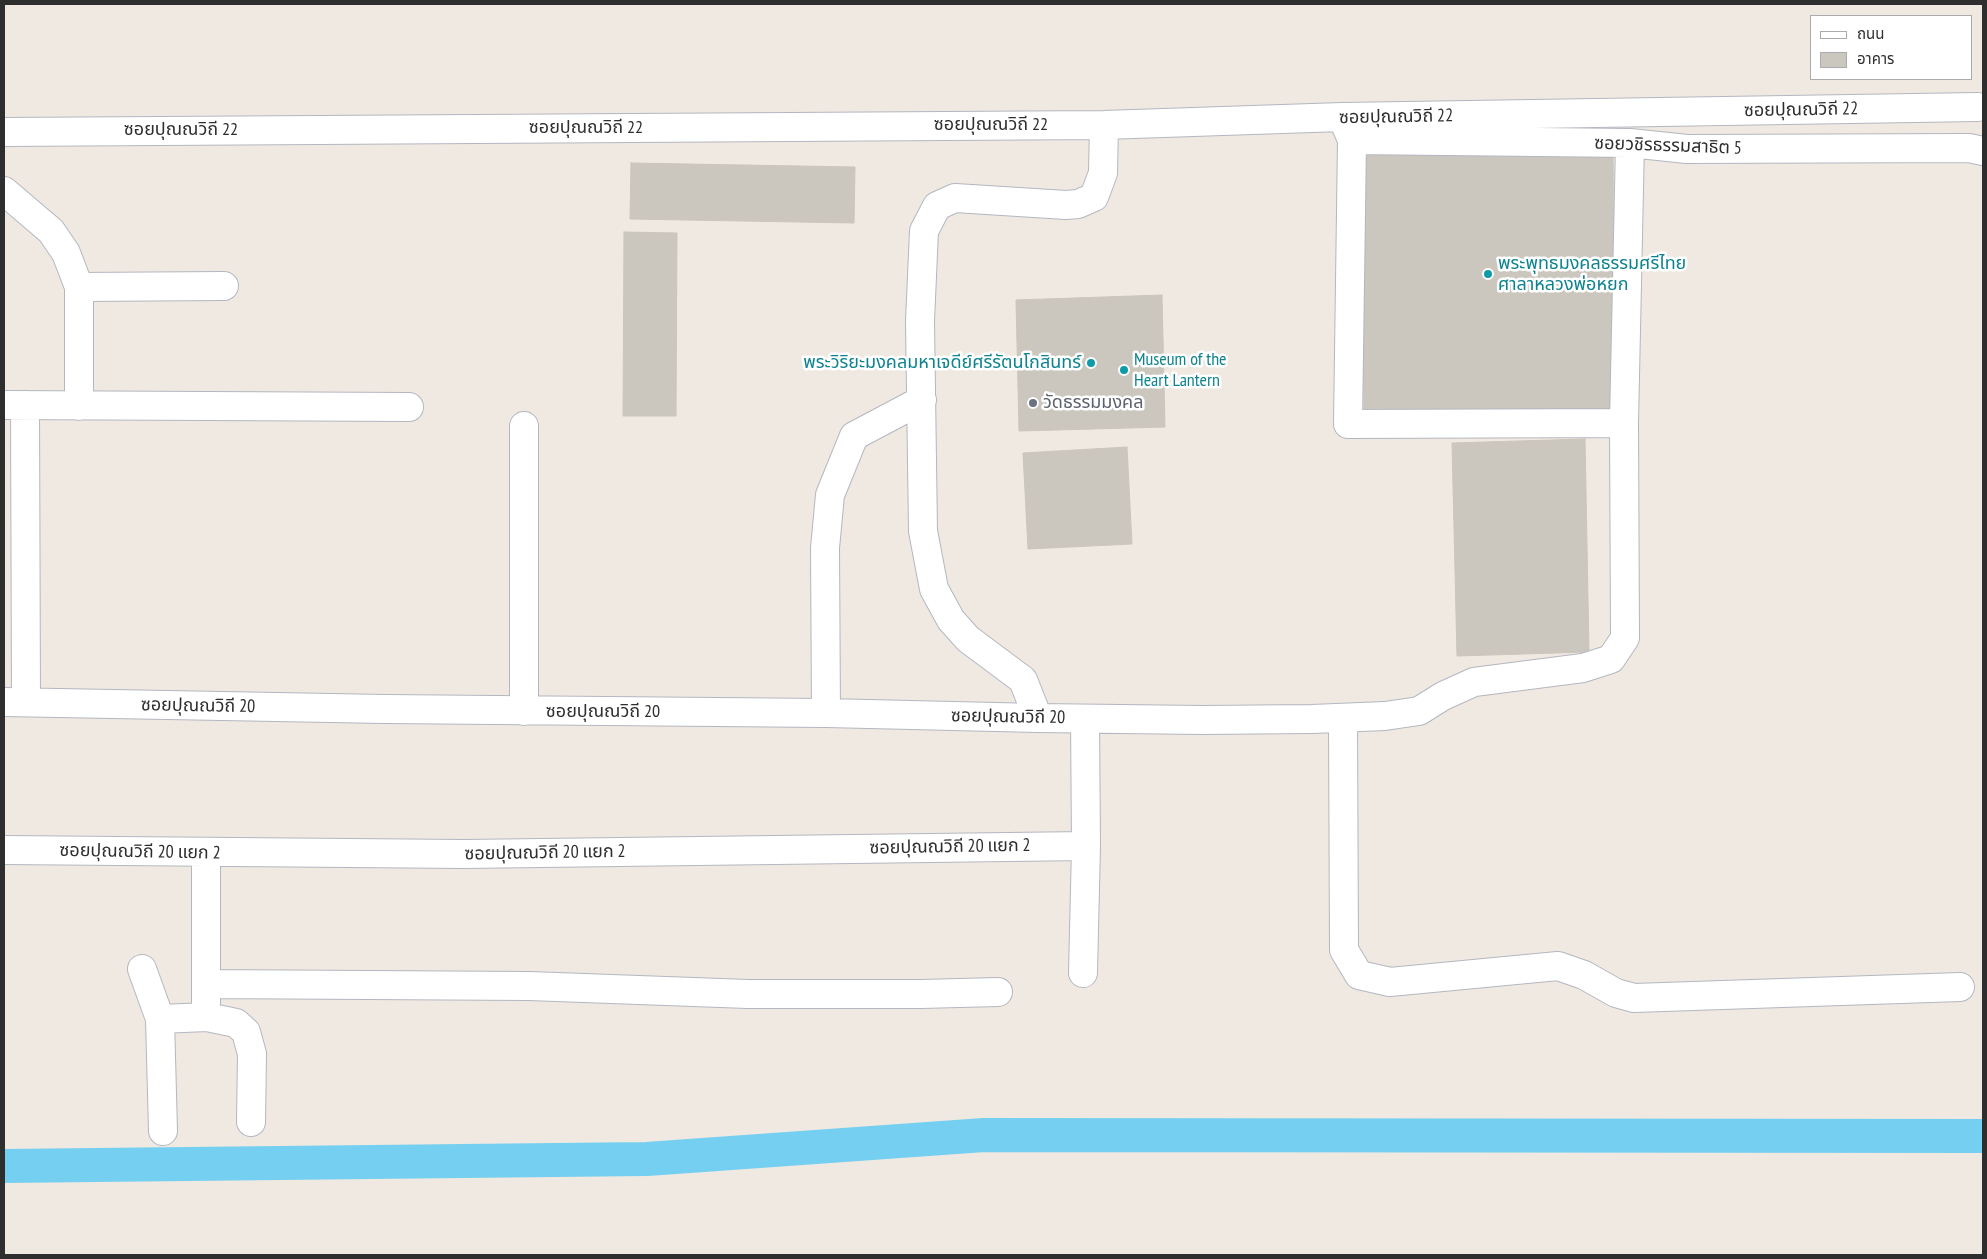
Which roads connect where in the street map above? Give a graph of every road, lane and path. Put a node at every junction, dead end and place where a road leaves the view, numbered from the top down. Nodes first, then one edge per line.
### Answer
1 (1978, 107) dead end
2 (1104, 125) junction
3 (1347, 129) junction
4 (4, 132) edge
5 (1630, 143) junction
6 (1983, 151) edge
7 (4, 191) edge
8 (224, 286) dead end
9 (79, 287) junction
10 (922, 400) junction
11 (14, 405) edge
12 (79, 406) junction
13 (409, 407) dead end
14 (1624, 423) junction
15 (524, 426) dead end
16 (15, 702) edge
17 (524, 711) junction
18 (826, 713) junction
19 (1038, 718) junction
20 (1085, 718) junction
21 (1343, 718) junction
22 (1086, 846) junction
23 (4, 850) edge
24 (206, 853) junction
25 (142, 970) dead end
26 (1083, 973) dead end
27 (206, 984) junction
28 (1960, 987) dead end
29 (998, 992) dead end
30 (206, 1017) junction
31 (160, 1019) junction
32 (251, 1122) dead end
33 (163, 1131) dead end

1 - 3 street, ซอยปุณณวิถี 22
2 - 3 street, ซอยปุณณวิถี 22
2 - 4 street, ซอยปุณณวิถี 22
2 - 10 street
3 - 5 street, ซอยวชิรธรรมสาธิต 5
3 - 14 street
5 - 6 street, ซอยวชิรธรรมสาธิต 5
5 - 14 street, ซอยปุณณวิถี 20
7 - 9 street
8 - 9 street
9 - 12 street
10 - 18 street
10 - 19 street
11 - 12 street
11 - 16 street
12 - 13 street
14 - 21 street, ซอยปุณณวิถี 20
15 - 17 street
16 - 17 street, ซอยปุณณวิถี 20
17 - 18 street, ซอยปุณณวิถี 20
18 - 19 street, ซอยปุณณวิถี 20
19 - 20 street, ซอยปุณณวิถี 20
20 - 21 street, ซอยปุณณวิถี 20
20 - 22 street
21 - 28 street
22 - 24 street, ซอยปุณณวิถี 20 แยก 2
22 - 26 street
23 - 24 street, ซอยปุณณวิถี 20 แยก 2
24 - 27 street
25 - 31 street
27 - 29 street
27 - 30 street
30 - 31 street
30 - 32 street
31 - 33 street

